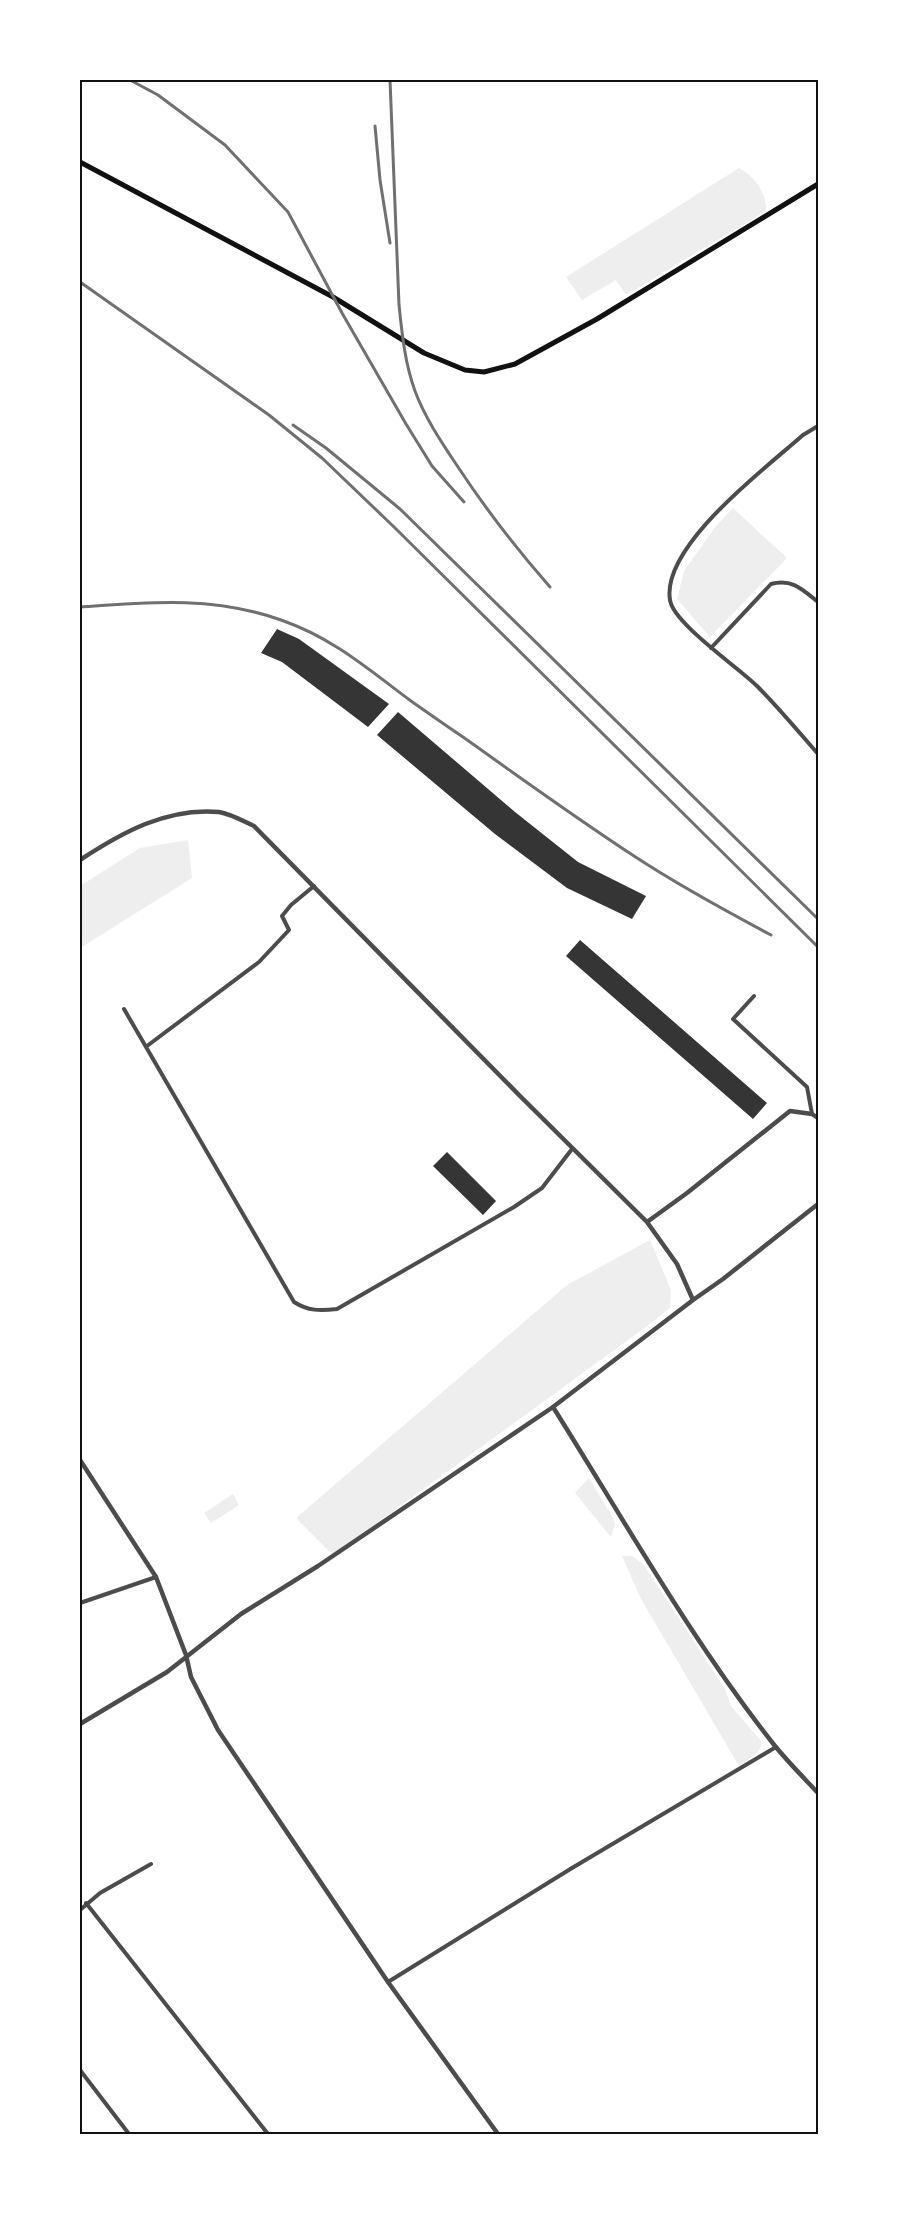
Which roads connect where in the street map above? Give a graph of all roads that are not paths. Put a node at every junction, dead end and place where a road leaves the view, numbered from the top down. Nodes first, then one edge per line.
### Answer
1 (80, 162) edge
2 (819, 184) edge
3 (819, 426) edge
4 (819, 602) edge
5 (711, 648) junction
6 (819, 754) edge
7 (80, 860) edge
8 (314, 886) junction
9 (754, 996) dead end
10 (124, 1009) dead end
11 (147, 1046) junction
12 (812, 1114) junction
13 (819, 1118) edge
14 (573, 1149) junction
15 (819, 1204) edge
16 (647, 1222) junction
17 (693, 1300) junction
18 (553, 1407) junction
19 (80, 1460) edge
20 (156, 1577) junction
21 (80, 1603) edge
22 (186, 1655) junction
23 (80, 1724) edge
24 (776, 1747) junction
25 (819, 1793) edge
26 (151, 1864) dead end
27 (86, 1904) junction
28 (80, 1910) edge
29 (388, 1982) junction
30 (80, 2070) edge
31 (129, 2134) edge
32 (268, 2134) edge
33 (498, 2134) edge

1 - 2 main road
3 - 5 street
4 - 5 street
5 - 6 street
7 - 8 street
8 - 11 street
8 - 14 street
9 - 12 street
10 - 11 street
11 - 14 street
12 - 13 street
12 - 16 street
14 - 16 street
15 - 17 street
16 - 17 street
17 - 18 street
18 - 22 street
18 - 24 street
19 - 20 street
20 - 21 street
20 - 22 street
22 - 23 street
22 - 29 street
24 - 25 street
24 - 29 street
26 - 27 street
27 - 28 street
27 - 32 street
29 - 33 street
30 - 31 street

